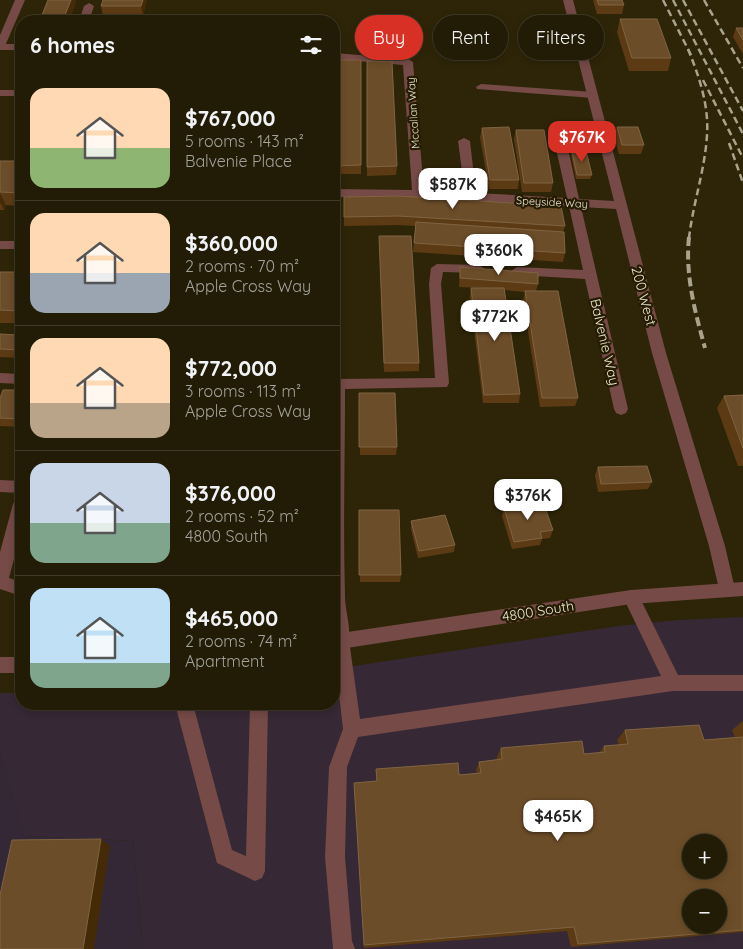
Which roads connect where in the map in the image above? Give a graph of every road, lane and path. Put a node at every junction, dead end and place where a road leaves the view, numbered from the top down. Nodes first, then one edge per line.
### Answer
1 (20, 0) edge
2 (568, 0) edge
3 (89, 6) dead end
4 (86, 15) edge
5 (0, 46) edge
6 (15, 47) edge
7 (340, 56) edge
8 (480, 87) dead end
9 (0, 93) edge
10 (15, 93) edge
11 (593, 95) junction
12 (464, 141) dead end
13 (561, 144) dead end
14 (340, 193) edge
15 (418, 194) junction
16 (471, 197) junction
17 (574, 204) junction
18 (621, 205) junction
19 (0, 245) edge
20 (15, 245) edge
21 (590, 275) junction
22 (0, 378) edge
23 (15, 379) edge
24 (340, 384) edge
25 (620, 409) dead end
26 (0, 486) edge
27 (15, 486) edge
28 (15, 526) edge
29 (15, 587) edge
30 (735, 589) edge
31 (631, 597) junction
32 (340, 641) edge
33 (340, 654) edge
34 (0, 665) edge
35 (15, 665) edge
36 (673, 683) junction
37 (743, 683) edge
38 (186, 710) edge
39 (259, 710) edge
40 (352, 729) junction
41 (345, 949) edge

1 - 5 street
2 - 11 street, 200 West
3 - 4 street
5 - 6 street
7 - 15 street, Mccallan Way
8 - 11 street
9 - 10 street
11 - 18 street, 200 West
12 - 16 street
13 - 17 street, Balvenie Way
14 - 15 street, Speyside Way
15 - 16 street, Speyside Way
16 - 17 street, Speyside Way
17 - 18 street, Speyside Way
17 - 21 street, Balvenie Way
18 - 30 street, 200 West
19 - 20 street
21 - 24 street
21 - 25 street, Balvenie Way
22 - 23 street
26 - 27 street
28 - 29 street
30 - 31 street, 4800 South
31 - 32 street, 4800 South
31 - 36 street
33 - 40 street
34 - 35 street
36 - 37 street
36 - 40 street
38 - 39 street
40 - 41 street

